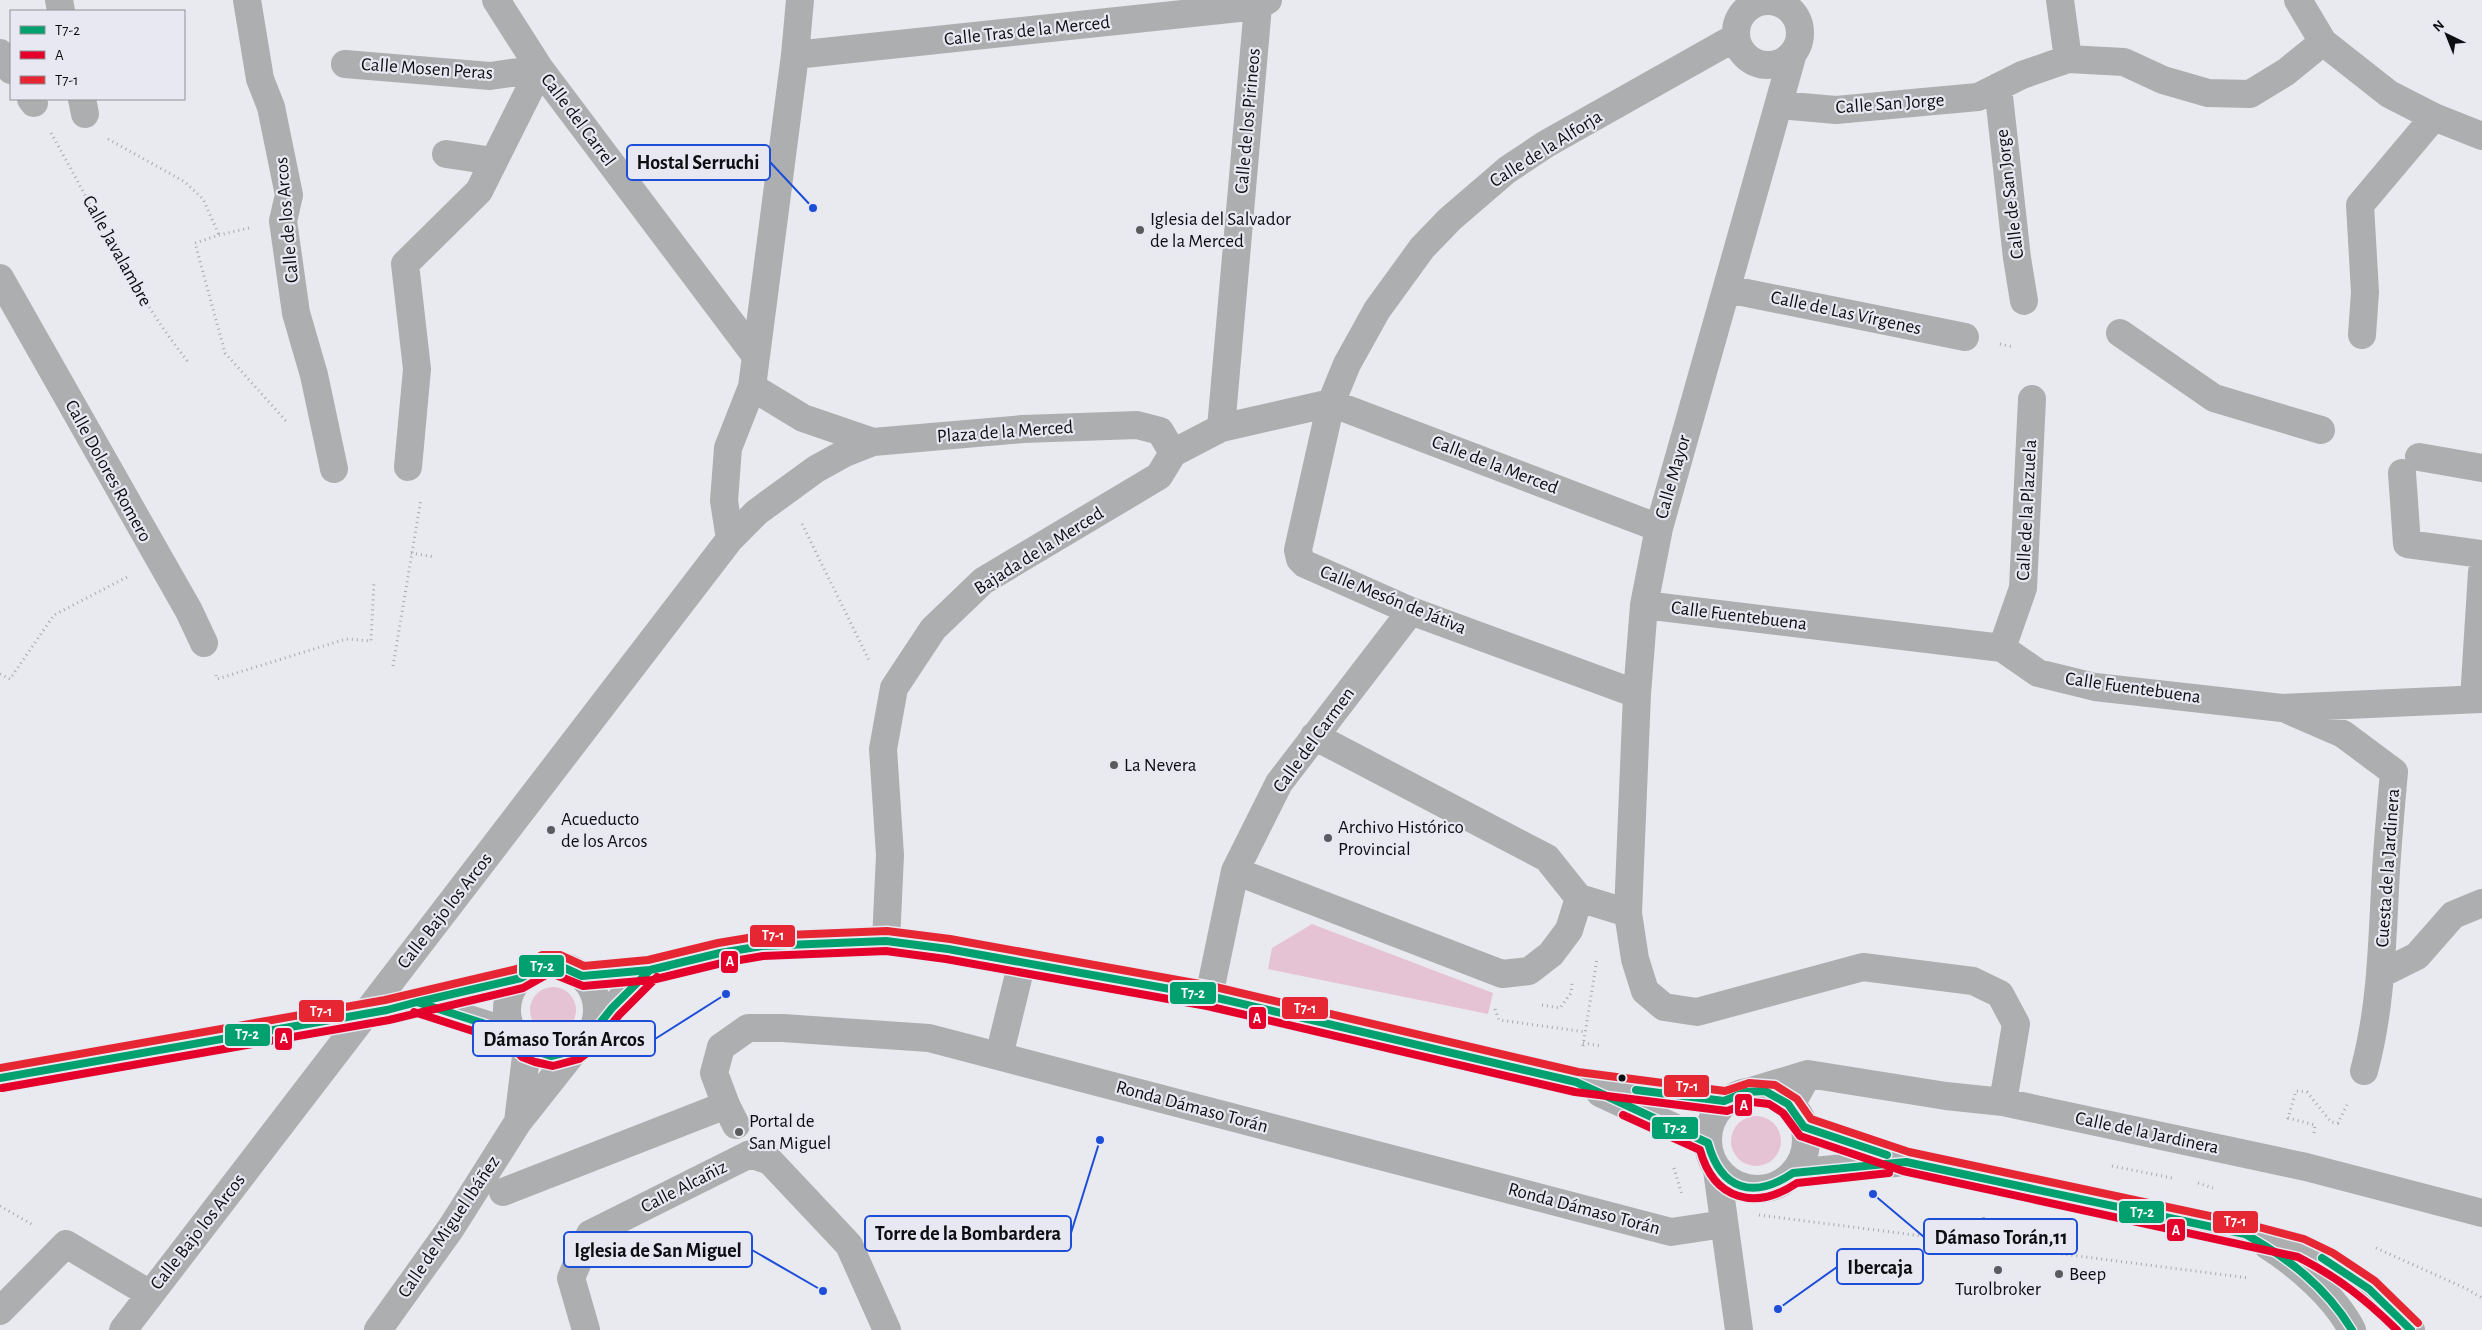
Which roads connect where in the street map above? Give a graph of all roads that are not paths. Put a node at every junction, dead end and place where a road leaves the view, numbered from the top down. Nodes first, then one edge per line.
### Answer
1 (247, 0) edge
2 (496, 0) edge
3 (800, 0) edge
4 (1773, 0) edge
5 (2060, 0) edge
6 (2298, 0) edge
7 (1263, 3) edge
8 (1736, 37) junction
9 (2323, 42) junction
10 (0, 53) edge
11 (1793, 53) junction
12 (795, 55) junction
13 (2068, 59) junction
14 (345, 64) dead end
15 (10, 68) edge
16 (540, 69) junction
17 (1998, 87) junction
18 (1779, 105) junction
19 (2434, 117) junction
20 (2478, 133) edge
21 (446, 154) dead end
22 (493, 161) junction
23 (1727, 289) junction
24 (3, 291) edge
25 (2024, 301) dead end
26 (2120, 333) dead end
27 (2362, 335) dead end
28 (1965, 337) dead end
29 (756, 356) junction
30 (752, 387) junction
31 (2032, 399) dead end
32 (1331, 403) junction
33 (1221, 428) junction
34 (2321, 430) dead end
35 (873, 442) junction
36 (1173, 453) junction
37 (410, 455) dead end
38 (2482, 468) edge
39 (334, 469) dead end
40 (1658, 528) junction
41 (730, 539) junction
42 (2482, 554) edge
43 (2482, 572) edge
44 (1644, 605) junction
45 (1411, 611) junction
46 (204, 643) road end
47 (2002, 648) junction
48 (1637, 694) junction
49 (2478, 699) edge
50 (2282, 708) junction
51 (1314, 736) junction
52 (1235, 871) junction
53 (1579, 898) junction
54 (2482, 903) edge
55 (1628, 913) junction
56 (886, 941) junction
57 (1022, 962) junction
58 (650, 970) junction
59 (2382, 974) junction
60 (582, 976) junction
61 (521, 978) junction
62 (1208, 996) junction
63 (417, 1002) junction
64 (520, 1040) junction
65 (584, 1040) junction
66 (999, 1056) junction
67 (2364, 1071) road end
68 (1808, 1074) junction
69 (0, 1078) edge
70 (1576, 1082) junction
71 (1738, 1096) junction
72 (2002, 1102) junction
73 (1797, 1116) junction
74 (518, 1122) junction
75 (738, 1130) junction
76 (1708, 1143) junction
77 (1906, 1162) junction
78 (1717, 1170) junction
79 (1793, 1173) junction
80 (503, 1192) dead end
81 (2482, 1213) edge
82 (1724, 1224) junction
83 (2245, 1234) junction
84 (150, 1294) junction
85 (0, 1311) edge
86 (123, 1330) edge
87 (378, 1330) edge
88 (586, 1330) edge
89 (887, 1330) edge
90 (1739, 1330) edge
91 (2352, 1330) edge
92 (2411, 1330) edge

1 - 39 street, Calle de los Arcos
2 - 16 street, Calle del Carrel
3 - 12 street
4 - 8 street
4 - 11 street
5 - 13 street
6 - 9 street
7 - 12 street, Calle Tras de la Merced
7 - 33 street, Calle de los Pirineos
8 - 11 street
8 - 32 street, Calle de la Alforja
9 - 13 street
9 - 19 street
10 - 15 street
11 - 18 street, Calle Mayor
12 - 29 street
13 - 17 street, Calle San Jorge
14 - 16 street, Calle Mosen Peras
16 - 22 street
16 - 29 street, Calle del Carrel
17 - 18 street, Calle San Jorge
17 - 25 street, Calle de San Jorge
18 - 23 street, Calle Mayor
19 - 20 street
19 - 27 street
21 - 22 street
22 - 37 street
23 - 28 street, Calle de Las Vírgenes
23 - 40 street, Calle Mayor
24 - 46 street, Calle Dolores Romero
26 - 34 street
29 - 30 street
30 - 35 street, Plaza de la Merced
30 - 41 street
31 - 47 street, Calle de la Plazuela
32 - 33 street
32 - 40 street, Calle de la Merced
32 - 45 street, Calle Mesón de Játiva
33 - 36 street
35 - 36 street, Plaza de la Merced
35 - 41 street, Plaza de la Merced
36 - 56 street, Bajada de la Merced
38 - 42 street
40 - 44 street, Calle Mayor
41 - 84 street, Calle Bajo los Arcos
43 - 49 street
44 - 47 street, Calle Fuentebuena
44 - 48 street, Calle Mayor
45 - 48 street, Calle Mesón de Játiva
45 - 51 street, Calle del Carmen
47 - 50 street, Calle Fuentebuena
48 - 55 street, Calle Mayor
49 - 50 street, Calle Fuentebuena
50 - 59 street, Cuesta de la Jardinera
51 - 52 street, Calle del Carmen
51 - 53 street
52 - 53 street
52 - 62 street, Calle del Carmen
53 - 55 street
54 - 59 street, Cuesta de la Jardinera
55 - 72 street
56 - 57 main road
56 - 58 main road
57 - 62 main road
57 - 66 street
58 - 60 main road
58 - 65 main road
59 - 67 street, Cuesta de la Jardinera
60 - 61 main road
60 - 65 main road
61 - 63 main road
61 - 64 main road
62 - 70 main road
63 - 64 main road
63 - 69 main road, bridge
64 - 65 main road
64 - 74 street, Calle de Miguel Ibáñez
65 - 74 street, Calle de Miguel Ibáñez
66 - 75 street, Ronda Dámaso Torán
66 - 82 street, Ronda Dámaso Torán
68 - 71 street, Calle de la Jardinera
68 - 72 street, Calle de la Jardinera
68 - 73 street
70 - 71 main road
70 - 76 main road
71 - 73 main road
71 - 76 main road
72 - 81 street, Calle de la Jardinera
73 - 77 main road
73 - 79 main road
74 - 87 street, Calle de Miguel Ibáñez
75 - 80 street
75 - 88 street, Calle Alcañiz
75 - 89 street, Calle Alcañiz
76 - 78 main road
77 - 79 main road
77 - 83 main road
78 - 79 main road
78 - 82 street
82 - 90 street
83 - 91 main road
83 - 92 main road
84 - 85 street
84 - 86 street, Calle Bajo los Arcos

